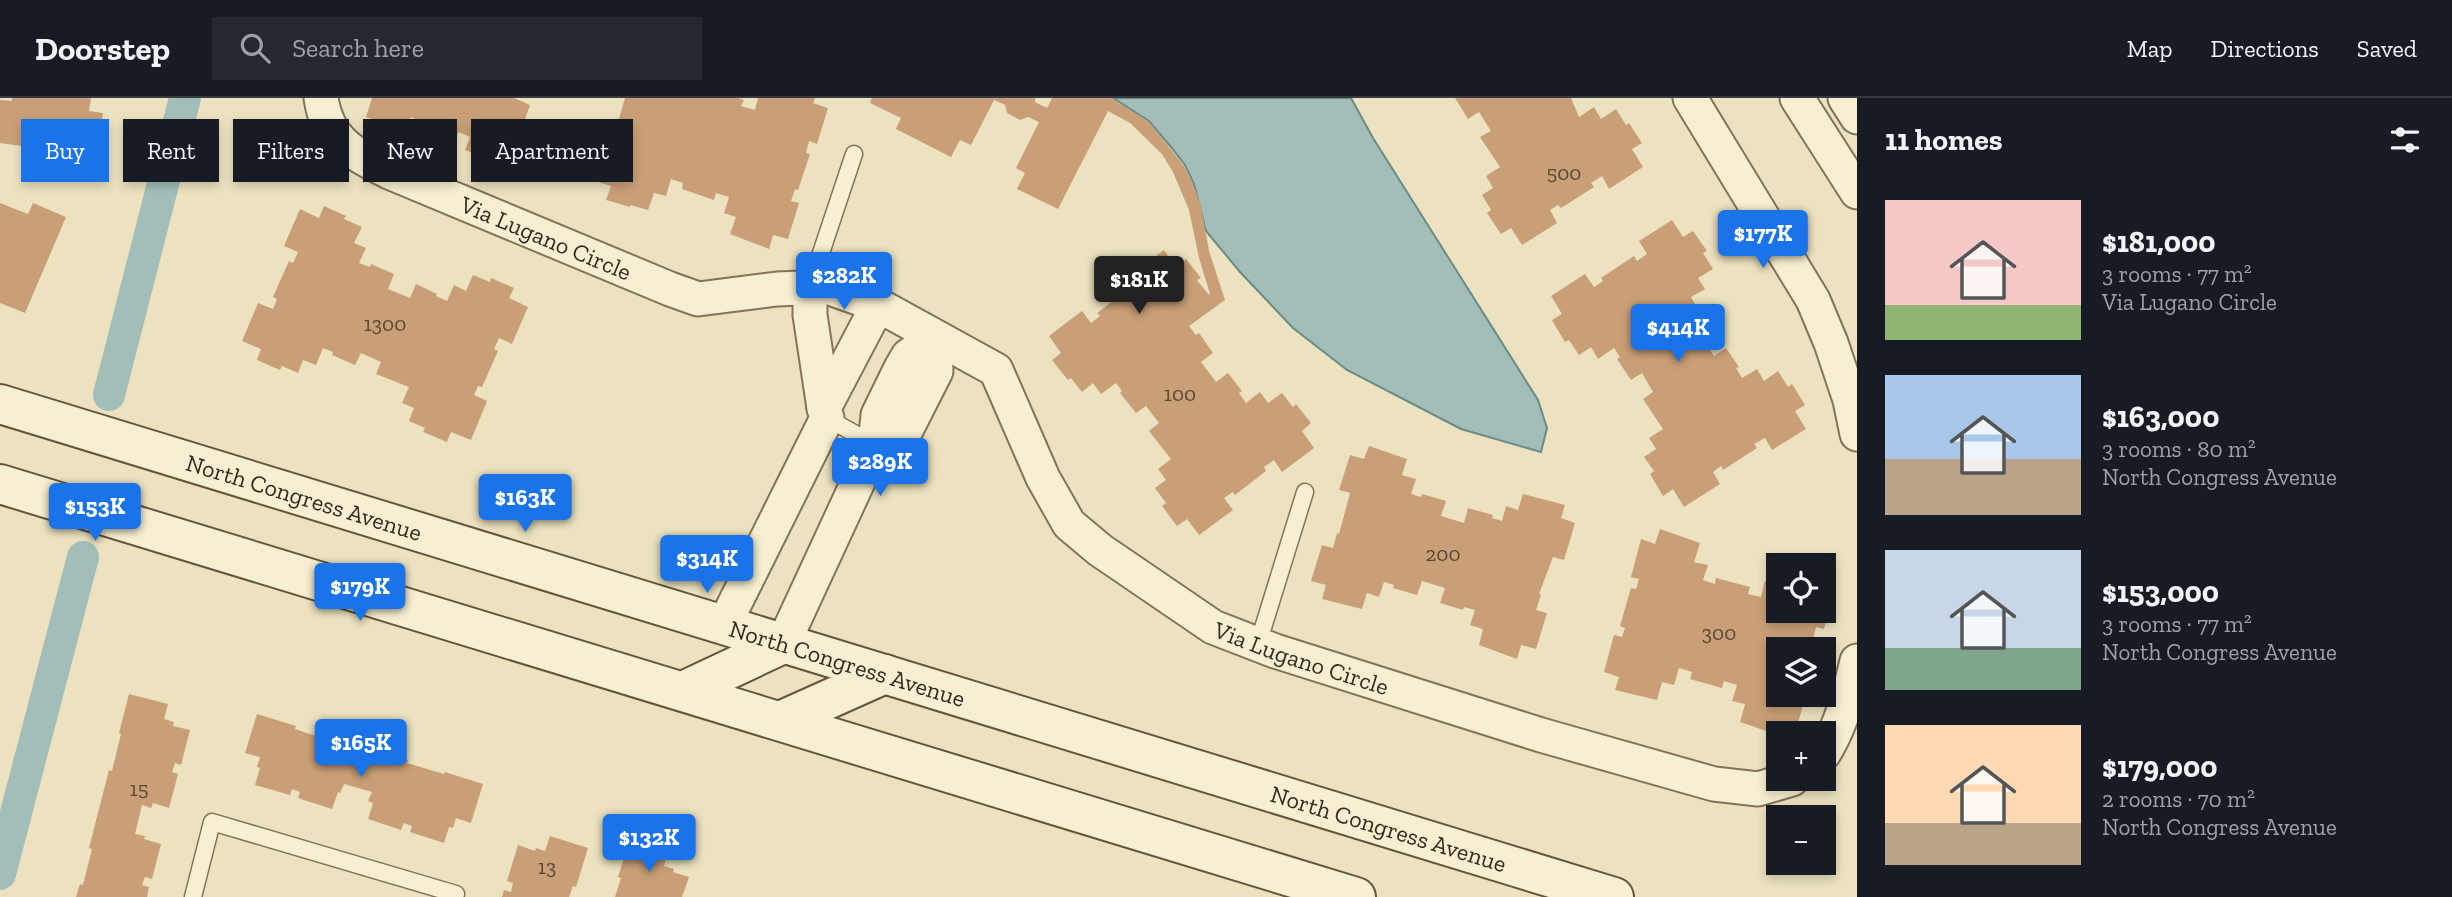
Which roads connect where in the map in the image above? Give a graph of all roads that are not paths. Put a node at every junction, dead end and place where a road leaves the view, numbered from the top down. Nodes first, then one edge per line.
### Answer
1 (321, 98) edge
2 (1690, 98) edge
3 (1797, 98) edge
4 (1845, 98) edge
5 (1857, 117) edge
6 (855, 154) dead end
7 (1857, 192) edge
8 (810, 286) junction
9 (878, 306) junction
10 (934, 338) junction
11 (0, 404) edge
12 (826, 413) junction
13 (1857, 434) edge
14 (875, 445) junction
15 (0, 484) edge
16 (1305, 492) dead end
17 (723, 625) junction
18 (783, 643) junction
19 (1258, 644) junction
20 (1857, 661) edge
21 (885, 674) junction
22 (682, 691) junction
23 (780, 721) junction
24 (1836, 730) edge
25 (1766, 787) edge
26 (192, 897) edge
27 (455, 897) edge
28 (1356, 897) edge
29 (1614, 897) edge

1 - 8 street, Via Lugano Circle
2 - 13 street
3 - 7 street
4 - 5 street
6 - 8 lane
8 - 9 street, Via Lugano Circle
8 - 12 street
9 - 10 street, Via Lugano Circle
9 - 12 street
10 - 14 street
10 - 19 street, Via Lugano Circle
11 - 17 main road, North Congress Avenue
12 - 14 lane
12 - 17 street
14 - 18 street
15 - 22 main road
16 - 19 lane
17 - 18 main road, North Congress Avenue
18 - 21 main road, North Congress Avenue
18 - 22 main road
19 - 25 street, Via Lugano Circle
20 - 24 street
21 - 23 main road
21 - 29 main road, North Congress Avenue
22 - 23 main road
23 - 28 main road
26 - 27 lane

